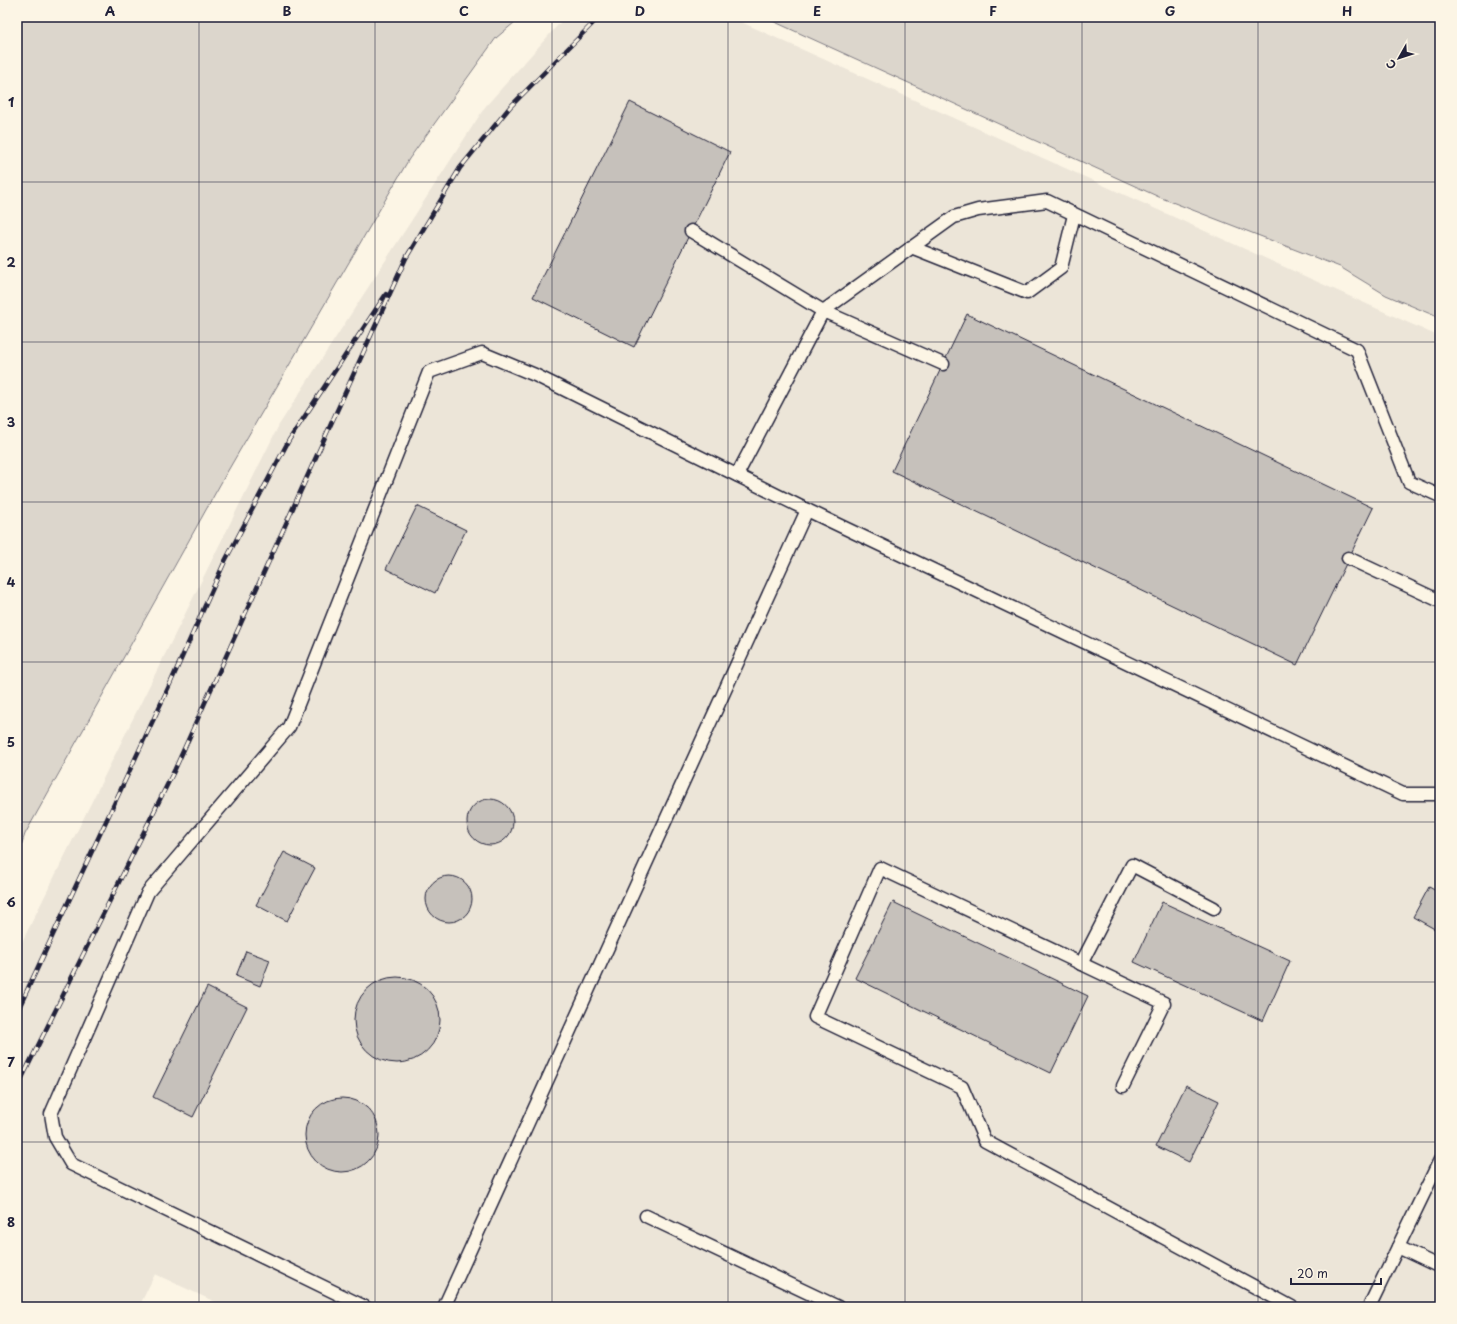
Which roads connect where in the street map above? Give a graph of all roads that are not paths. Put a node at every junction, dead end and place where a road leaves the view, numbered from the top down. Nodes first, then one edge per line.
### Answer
1 (1074, 215) junction
2 (691, 231) dead end
3 (912, 247) junction
4 (822, 310) junction
5 (943, 364) dead end
6 (737, 475) junction
7 (1440, 496) edge
8 (807, 510) junction
9 (1348, 558) dead end
10 (1440, 601) edge
11 (1440, 794) edge
12 (1214, 908) dead end
13 (1081, 964) junction
14 (1122, 1086) dead end
15 (1440, 1160) edge
16 (646, 1216) dead end
17 (1398, 1247) junction
18 (1440, 1267) edge
19 (365, 1307) edge
20 (444, 1307) edge
21 (838, 1307) edge
22 (1292, 1307) edge
23 (1369, 1307) edge

1 - 3 lane
1 - 3 lane
1 - 7 lane
2 - 4 lane
3 - 4 lane
4 - 5 lane
4 - 6 lane
6 - 8 lane
6 - 19 lane
8 - 11 lane
8 - 20 lane
9 - 10 lane
12 - 13 lane
13 - 14 lane
13 - 22 lane
15 - 17 lane
16 - 21 lane
17 - 18 lane
17 - 23 lane

